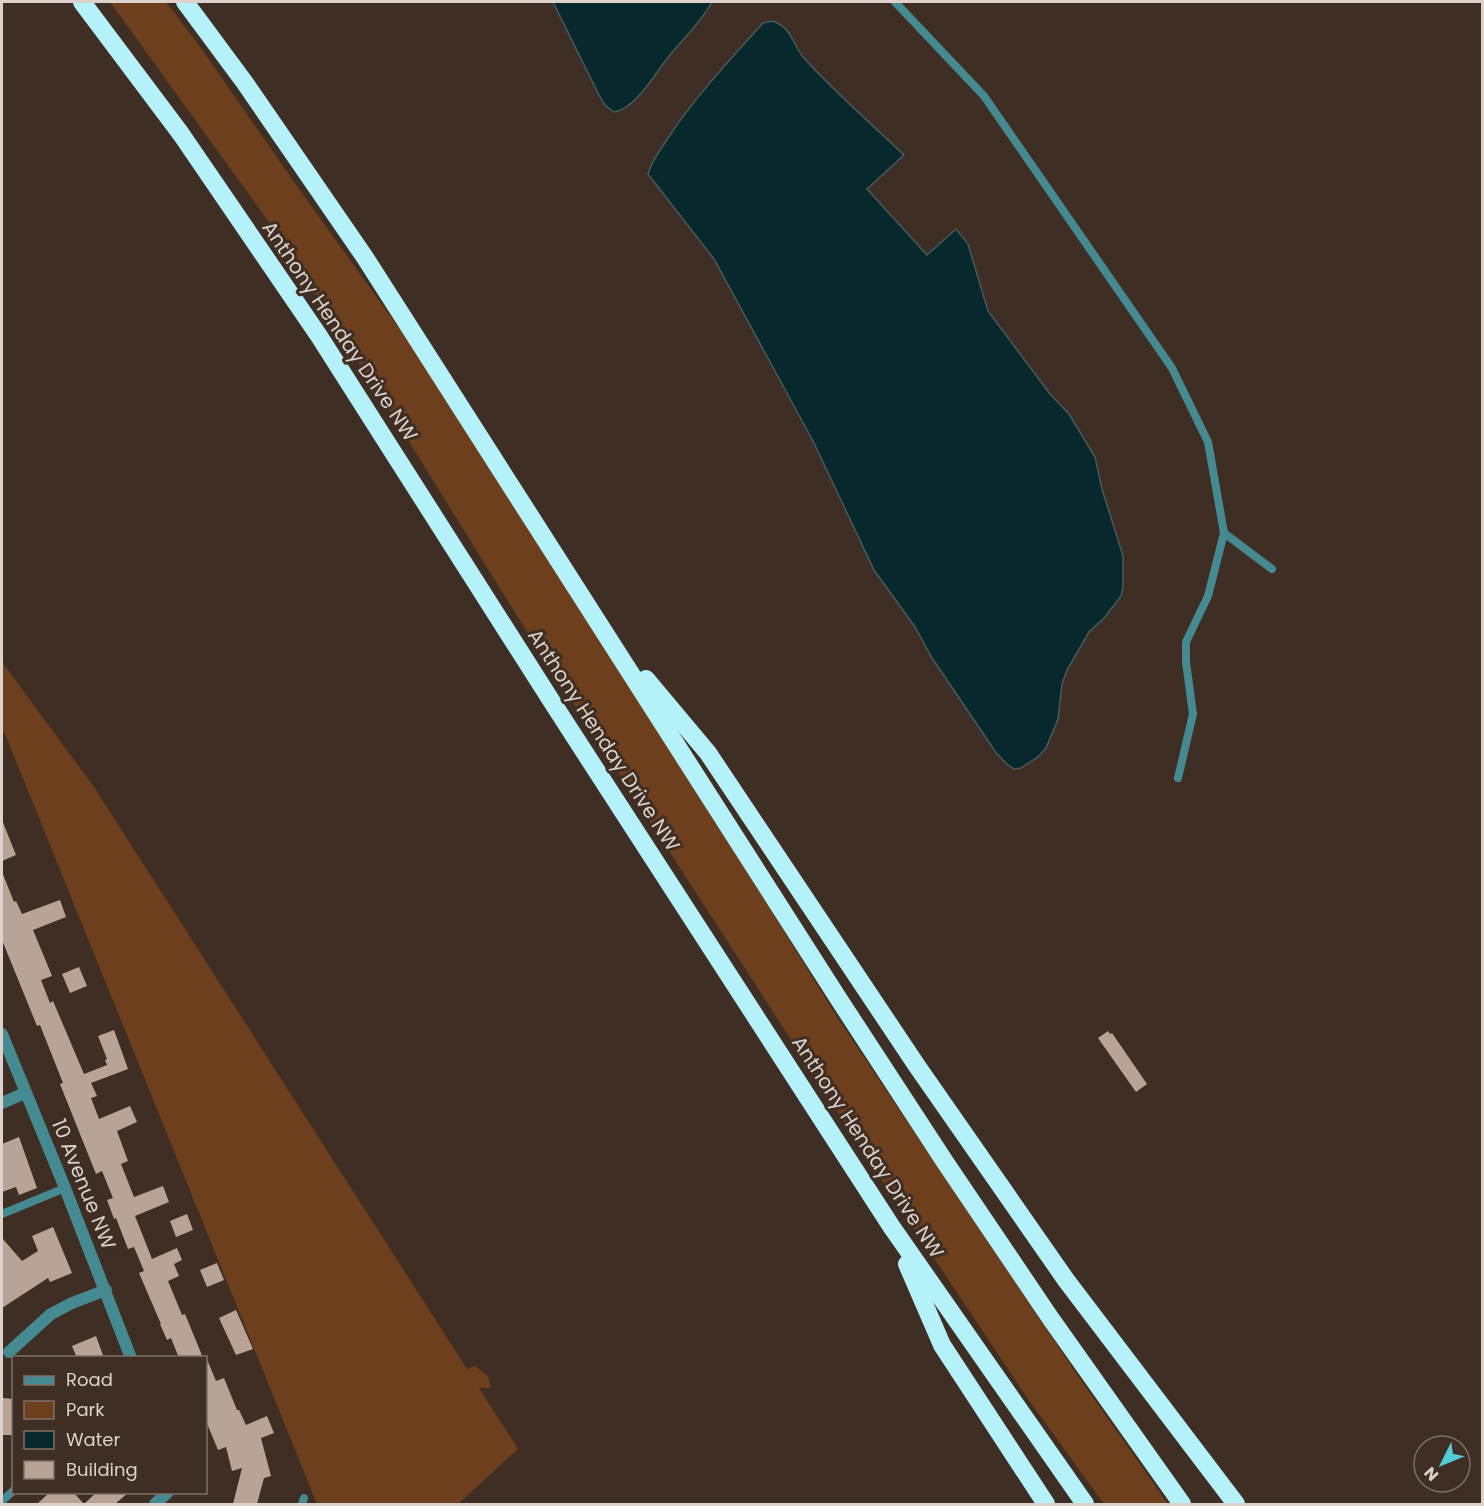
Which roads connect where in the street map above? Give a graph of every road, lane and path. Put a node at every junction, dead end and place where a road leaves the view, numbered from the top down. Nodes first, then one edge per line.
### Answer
1 (82, 2) edge
2 (185, 2) edge
3 (895, 2) edge
4 (1224, 533) junction
5 (1272, 569) dead end
6 (599, 624) junction
7 (1178, 778) dead end
8 (2, 1034) edge
9 (25, 1093) junction
10 (2, 1103) edge
11 (65, 1188) junction
12 (2, 1214) edge
13 (891, 1226) junction
14 (106, 1290) junction
15 (9, 1352) dead end
16 (130, 1356) edge
17 (1046, 1504) edge
18 (1085, 1504) edge
19 (1182, 1504) edge
20 (1236, 1504) edge

1 - 13 highway, Anthony Henday Drive NW
2 - 6 highway
3 - 4 lane
4 - 5 lane
4 - 7 lane
6 - 19 highway
6 - 20 highway
8 - 9 street, 10 Avenue NW
9 - 10 street
9 - 11 street, 10 Avenue NW
11 - 12 lane
11 - 14 street, 10 Avenue NW
13 - 17 highway
13 - 18 highway, Anthony Henday Drive NW
14 - 15 street
14 - 16 street, 10 Avenue NW

